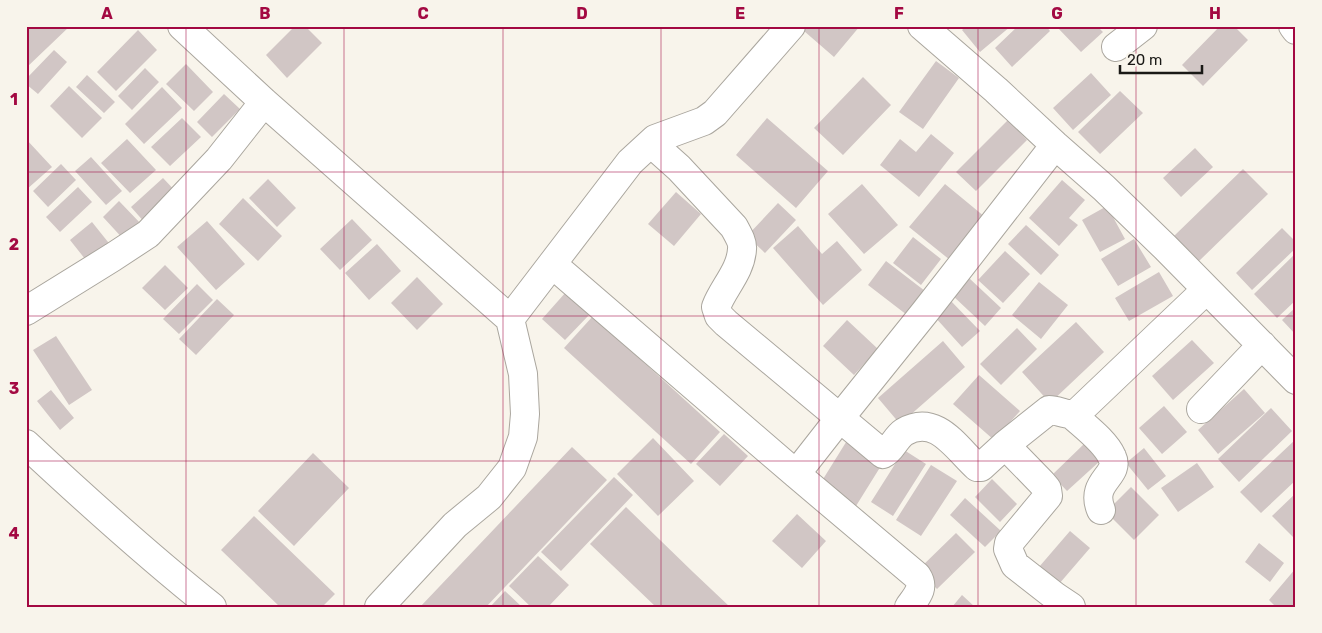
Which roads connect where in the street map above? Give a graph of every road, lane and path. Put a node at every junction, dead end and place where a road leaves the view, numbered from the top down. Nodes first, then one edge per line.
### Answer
1 (182, 26) edge
2 (791, 26) edge
3 (922, 26) edge
4 (1143, 26) edge
5 (1293, 26) edge
6 (1296, 30) edge
7 (1116, 47) dead end
8 (264, 102) junction
9 (651, 143) junction
10 (1055, 145) junction
11 (552, 264) junction
12 (1206, 290) junction
13 (26, 311) edge
14 (510, 319) junction
15 (1262, 346) junction
16 (1296, 380) edge
17 (1201, 409) dead end
18 (1072, 414) junction
19 (839, 419) junction
20 (26, 444) edge
21 (1005, 445) junction
22 (796, 474) junction
23 (1101, 510) dead end
24 (212, 607) edge
25 (379, 607) edge
26 (909, 607) edge
27 (1072, 607) edge

1 - 8 street
2 - 9 street
3 - 10 street
4 - 7 street
5 - 6 street
8 - 13 street
8 - 14 street
9 - 11 street
9 - 19 street
10 - 12 street
10 - 19 street
11 - 14 street
11 - 22 street
12 - 15 street
12 - 18 street
14 - 25 street
15 - 16 street
15 - 17 street
18 - 21 street
18 - 23 street
19 - 21 street
19 - 22 street
20 - 24 street
21 - 27 street
22 - 26 street

